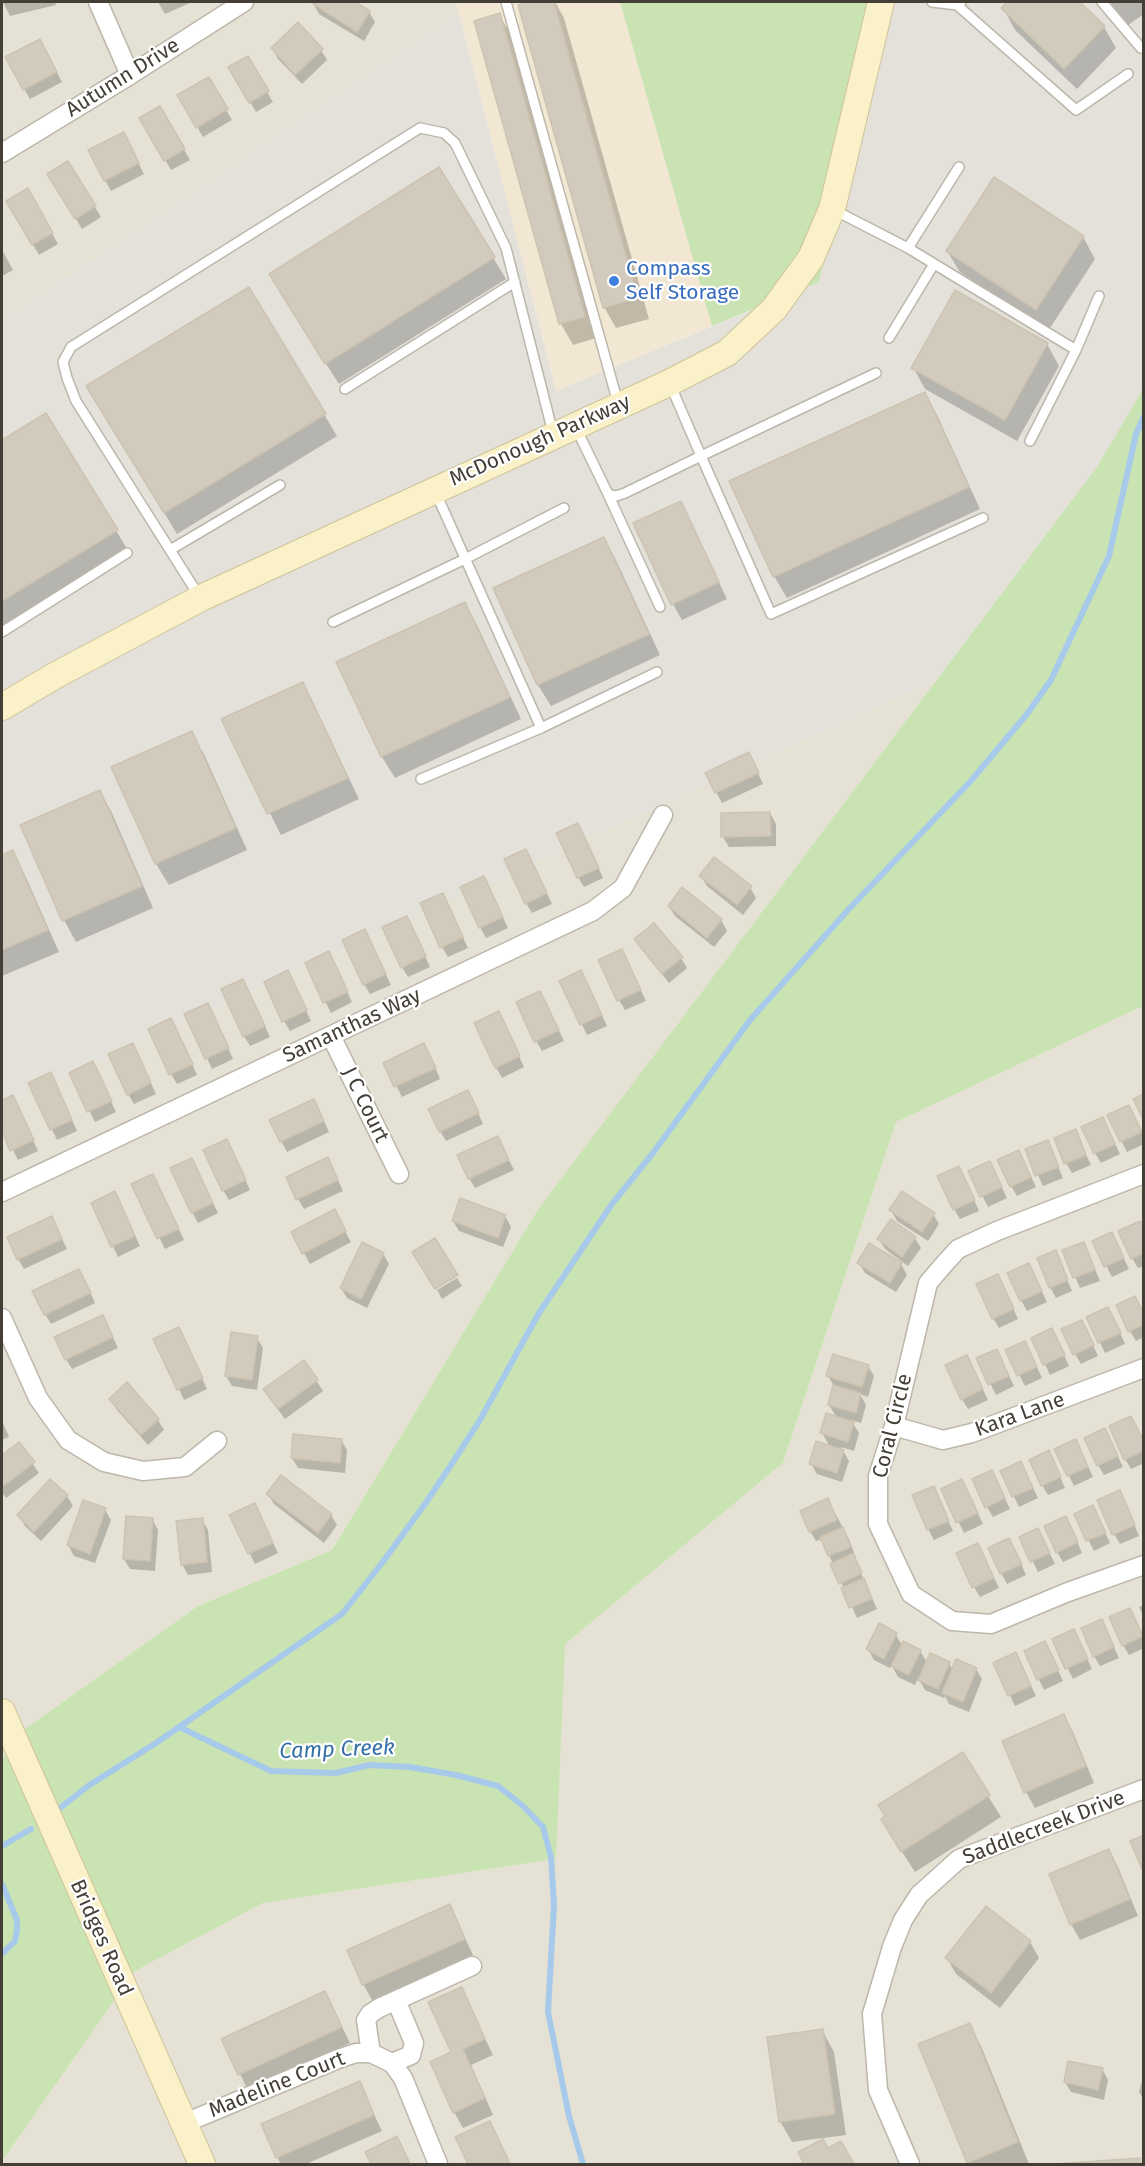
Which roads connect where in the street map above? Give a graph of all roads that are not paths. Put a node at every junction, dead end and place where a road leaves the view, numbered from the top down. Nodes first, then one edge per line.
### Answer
1 (98, 2) edge
2 (244, 2) edge
3 (506, 2) edge
4 (881, 2) edge
5 (932, 2) edge
6 (1102, 2) edge
7 (959, 3) edge
8 (1143, 46) edge
9 (130, 75) junction
10 (1128, 75) dead end
11 (2, 153) edge
12 (958, 167) dead end
13 (832, 209) junction
14 (908, 248) junction
15 (934, 264) junction
16 (515, 282) junction
17 (1100, 296) dead end
18 (889, 338) dead end
19 (1076, 350) junction
20 (876, 373) dead end
21 (669, 382) junction
22 (345, 389) dead end
23 (618, 406) junction
24 (564, 430) junction
25 (1030, 441) dead end
26 (701, 456) junction
27 (280, 485) dead end
28 (434, 489) junction
29 (608, 494) junction
30 (564, 508) dead end
31 (983, 518) dead end
32 (170, 550) junction
33 (127, 553) dead end
34 (465, 559) junction
35 (201, 598) junction
36 (660, 607) dead end
37 (333, 622) dead end
38 (2, 632) edge
39 (657, 672) dead end
40 (2, 707) edge
41 (541, 728) junction
42 (421, 779) dead end
43 (663, 815) dead end
44 (331, 1036) junction
45 (399, 1174) dead end
46 (1143, 1174) edge
47 (2, 1192) edge
48 (2, 1318) edge
49 (1143, 1368) edge
50 (894, 1426) junction
51 (217, 1441) dead end
52 (1143, 1564) edge
53 (2, 1712) edge
54 (1143, 1789) edge
55 (472, 1966) dead end
56 (396, 2000) junction
57 (371, 2053) junction
58 (392, 2063) junction
59 (185, 2123) junction
60 (202, 2164) edge
61 (438, 2164) edge
62 (910, 2164) edge

1 - 9 street
2 - 9 street, Autumn Drive
3 - 23 lane
4 - 13 street, McDonough Parkway
5 - 7 lane
6 - 8 lane
7 - 10 lane
9 - 11 street, Autumn Drive
12 - 14 lane
13 - 14 lane
13 - 21 street, McDonough Parkway
14 - 15 lane
15 - 18 lane
15 - 19 lane
16 - 22 lane
16 - 24 lane
16 - 32 lane
17 - 19 lane
19 - 25 lane
20 - 26 lane
21 - 23 street, McDonough Parkway
21 - 26 lane
23 - 24 street, McDonough Parkway
24 - 28 street, McDonough Parkway
24 - 29 lane
26 - 29 lane
26 - 31 lane
27 - 32 lane
28 - 34 lane
28 - 35 street, McDonough Parkway
29 - 36 lane
30 - 34 lane
32 - 35 lane
33 - 38 lane
34 - 37 lane
34 - 41 lane
35 - 40 street, McDonough Parkway
39 - 41 lane
41 - 42 lane
43 - 44 street, Samanthas Way
44 - 45 street, J C Court
44 - 47 street, Samanthas Way
46 - 50 street, Coral Circle
48 - 51 street
49 - 50 street, Kara Lane
50 - 52 street, Coral Circle
53 - 59 street, Bridges Road
54 - 62 street, Saddlecreek Drive
55 - 56 street, Madeline Court
56 - 57 street, Madeline Court
56 - 58 street
57 - 58 street, Madeline Court
57 - 59 street, Madeline Court
58 - 61 street
59 - 60 street, Bridges Road

